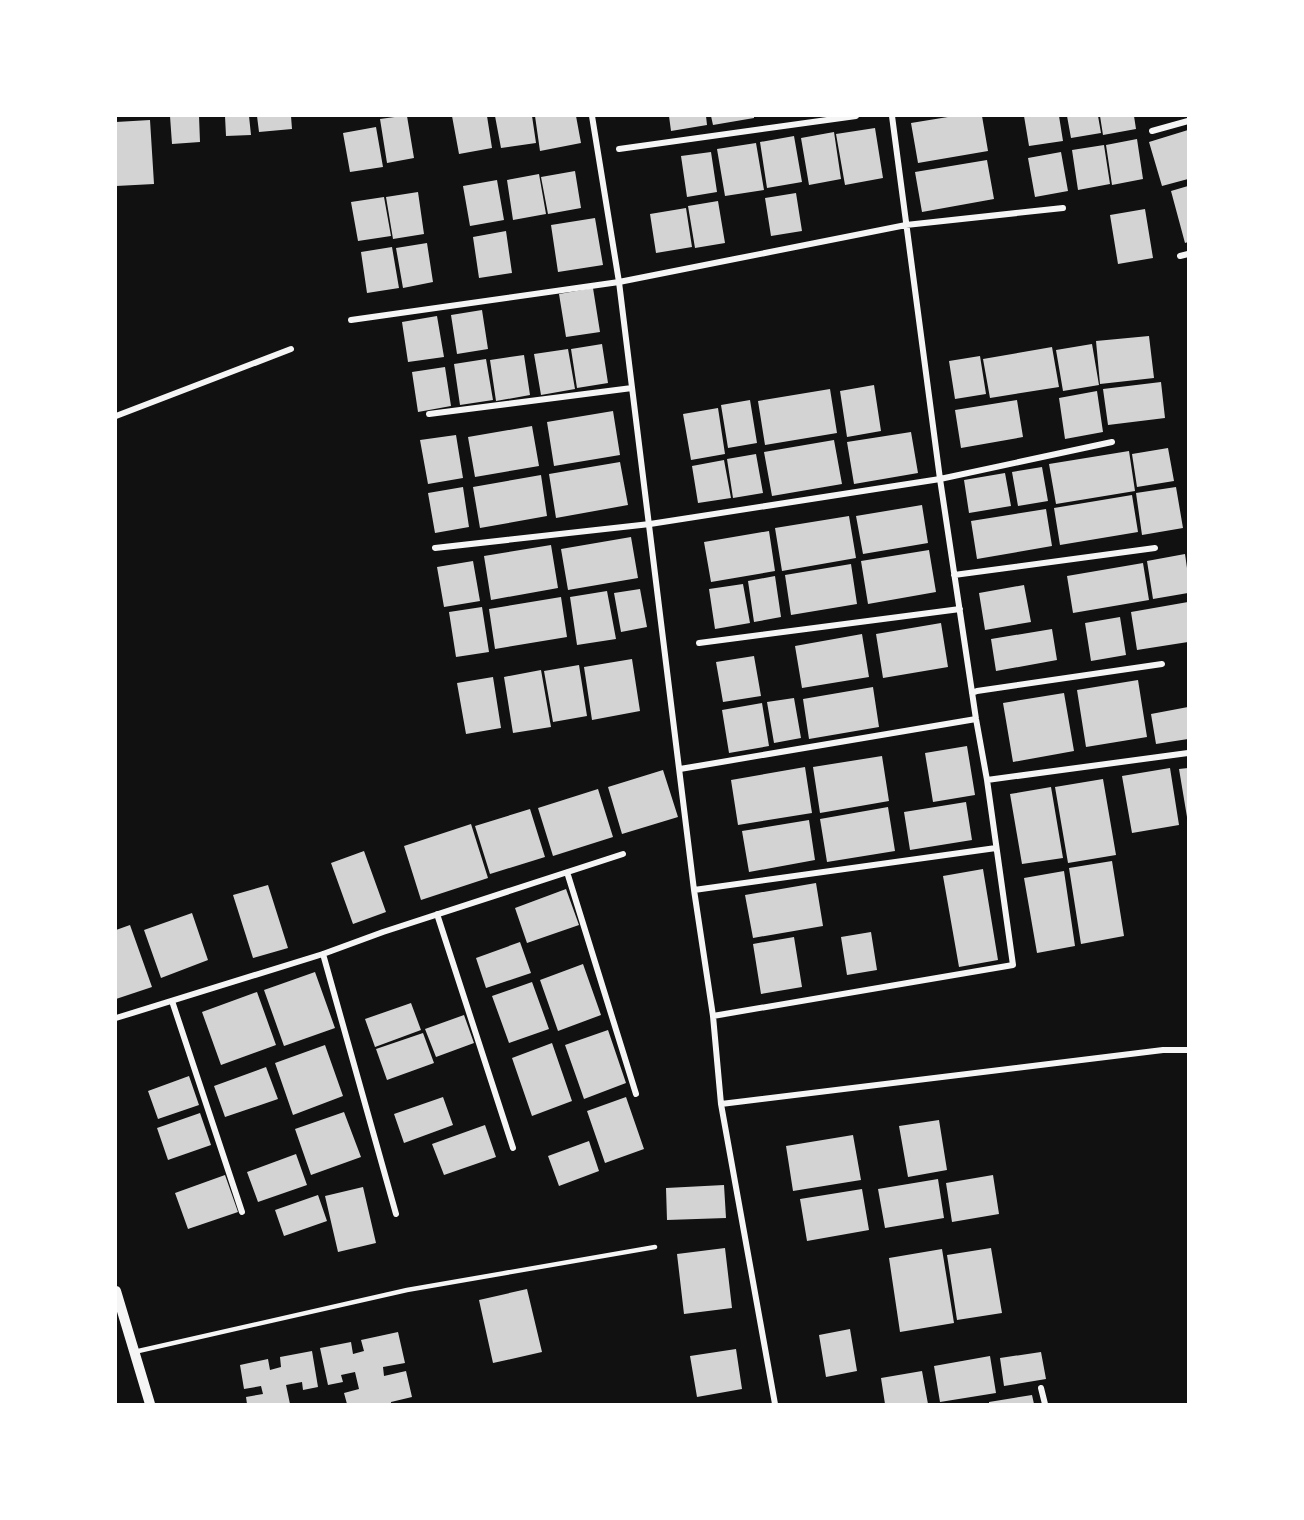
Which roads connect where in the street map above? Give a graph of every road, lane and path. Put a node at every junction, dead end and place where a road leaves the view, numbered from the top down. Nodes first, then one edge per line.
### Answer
1 (592, 116) edge
2 (856, 116) edge
3 (891, 116) edge
4 (1188, 121) edge
5 (1152, 131) dead end
6 (619, 149) dead end
7 (1063, 208) dead end
8 (906, 225) junction
9 (1188, 254) edge
10 (1180, 256) dead end
11 (619, 282) junction
12 (351, 320) dead end
13 (291, 349) dead end
14 (632, 388) junction
15 (429, 414) dead end
16 (116, 416) edge
17 (1112, 442) dead end
18 (940, 479) junction
19 (650, 524) junction
20 (435, 548) dead end
21 (1155, 548) dead end
22 (954, 575) junction
23 (960, 609) junction
24 (699, 642) dead end
25 (1162, 664) dead end
26 (972, 693) junction
27 (976, 719) junction
28 (1188, 753) edge
29 (680, 769) junction
30 (987, 780) junction
31 (996, 848) junction
32 (623, 854) dead end
33 (567, 872) junction
34 (694, 890) junction
35 (437, 914) junction
36 (323, 954) junction
37 (172, 1000) junction
38 (712, 1016) junction
39 (116, 1018) edge
40 (1188, 1050) edge
41 (636, 1094) dead end
42 (721, 1104) junction
43 (513, 1148) dead end
44 (242, 1212) dead end
45 (396, 1214) dead end
46 (655, 1247) dead end
47 (116, 1292) edge
48 (134, 1353) junction
49 (1041, 1388) dead end
50 (150, 1404) edge
51 (775, 1404) edge
52 (1045, 1404) edge

1 - 11 street
2 - 6 street
3 - 8 street
4 - 5 street
7 - 8 street
8 - 11 street
8 - 18 street
9 - 10 street
11 - 12 street
11 - 14 street
13 - 16 street
14 - 15 street
14 - 19 street
17 - 18 street
18 - 19 street
18 - 22 street
19 - 20 street
19 - 29 street
21 - 22 street
22 - 23 street
23 - 24 street
23 - 26 street
25 - 26 street
26 - 27 street
27 - 29 street
27 - 30 street
28 - 30 street
29 - 34 street
30 - 31 street
31 - 34 street
31 - 38 street
32 - 33 street
33 - 35 street
33 - 41 street
34 - 38 street
35 - 36 street
35 - 43 street
36 - 37 street
36 - 45 street
37 - 39 street
37 - 44 street
38 - 42 street
40 - 42 street
42 - 51 street
46 - 48 lane
47 - 48 street
48 - 50 street
49 - 52 street

